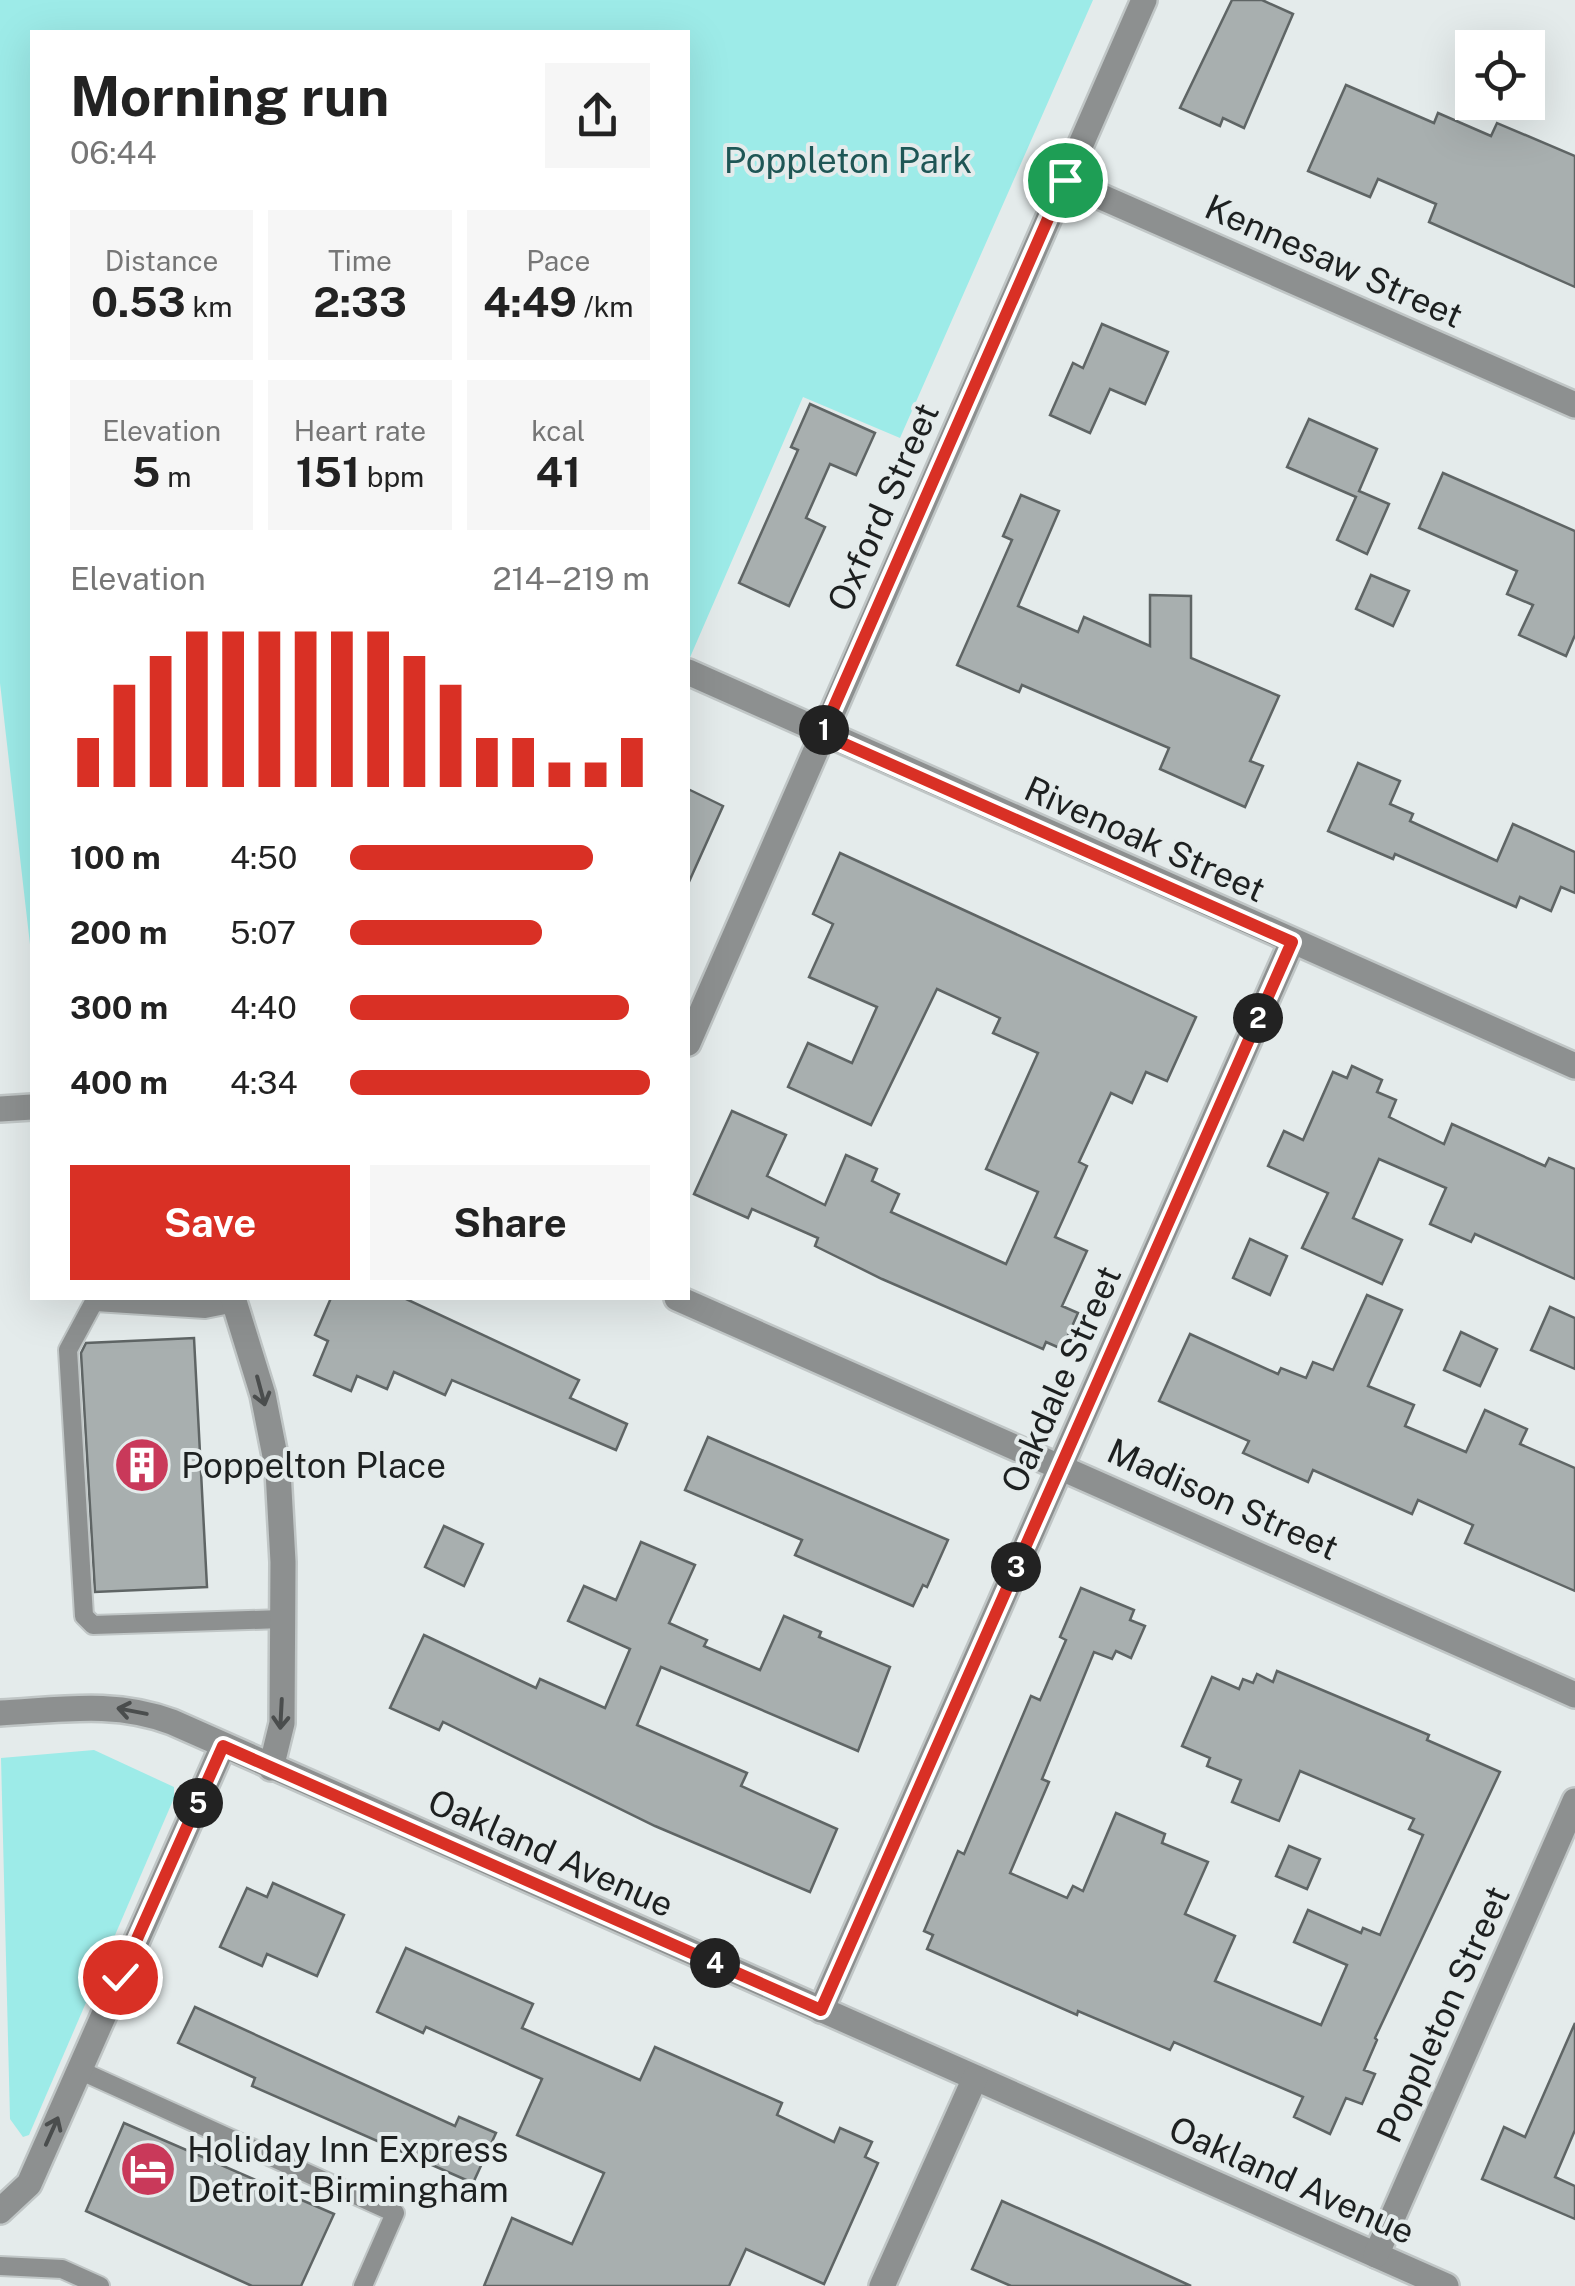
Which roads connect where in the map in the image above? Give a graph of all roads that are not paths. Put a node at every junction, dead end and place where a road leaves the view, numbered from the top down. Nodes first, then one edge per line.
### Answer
1 (1144, 0) edge
2 (1065, 180) junction
3 (1575, 405) edge
4 (690, 673) edge
5 (822, 734) junction
6 (1292, 942) junction
7 (690, 1038) edge
8 (1575, 1066) edge
9 (30, 1107) edge
10 (0, 1109) edge
11 (96, 1300) edge
12 (234, 1300) edge
13 (682, 1300) edge
14 (1060, 1466) junction
15 (282, 1619) junction
16 (1575, 1695) edge
17 (0, 1713) edge
18 (223, 1746) junction
19 (270, 1768) junction
20 (1575, 1801) edge
21 (821, 2010) junction
22 (79, 2070) junction
23 (975, 2078) junction
24 (0, 2211) edge
25 (1376, 2255) junction
26 (0, 2266) edge
27 (100, 2286) edge
28 (362, 2286) edge
29 (882, 2286) edge
30 (1446, 2286) edge

1 - 2 street, Oxford Street
2 - 3 street, Kennesaw Street
2 - 5 street, Oxford Street
4 - 5 street, Rivenoak Street
5 - 6 street, Rivenoak Street
5 - 7 street, Oxford Street
6 - 8 street, Rivenoak Street
6 - 14 street, Oakdale Street
9 - 10 street
11 - 12 lane
11 - 15 lane
12 -> 15 street
13 - 14 street, Madison Street
14 - 16 street, Madison Street
14 - 21 street, Oakdale Street
15 -> 19 street
18 -> 17 street, Oakland Avenue
18 - 19 street, Oakland Avenue
18 - 22 street
19 - 21 street, Oakland Avenue
20 - 25 street, Poppleton Street
21 - 23 street, Oakland Avenue
24 -> 22 street
22 - 28 lane
23 - 25 street, Oakland Avenue
23 - 29 street
25 - 30 street, Oakland Avenue
26 - 27 lane

